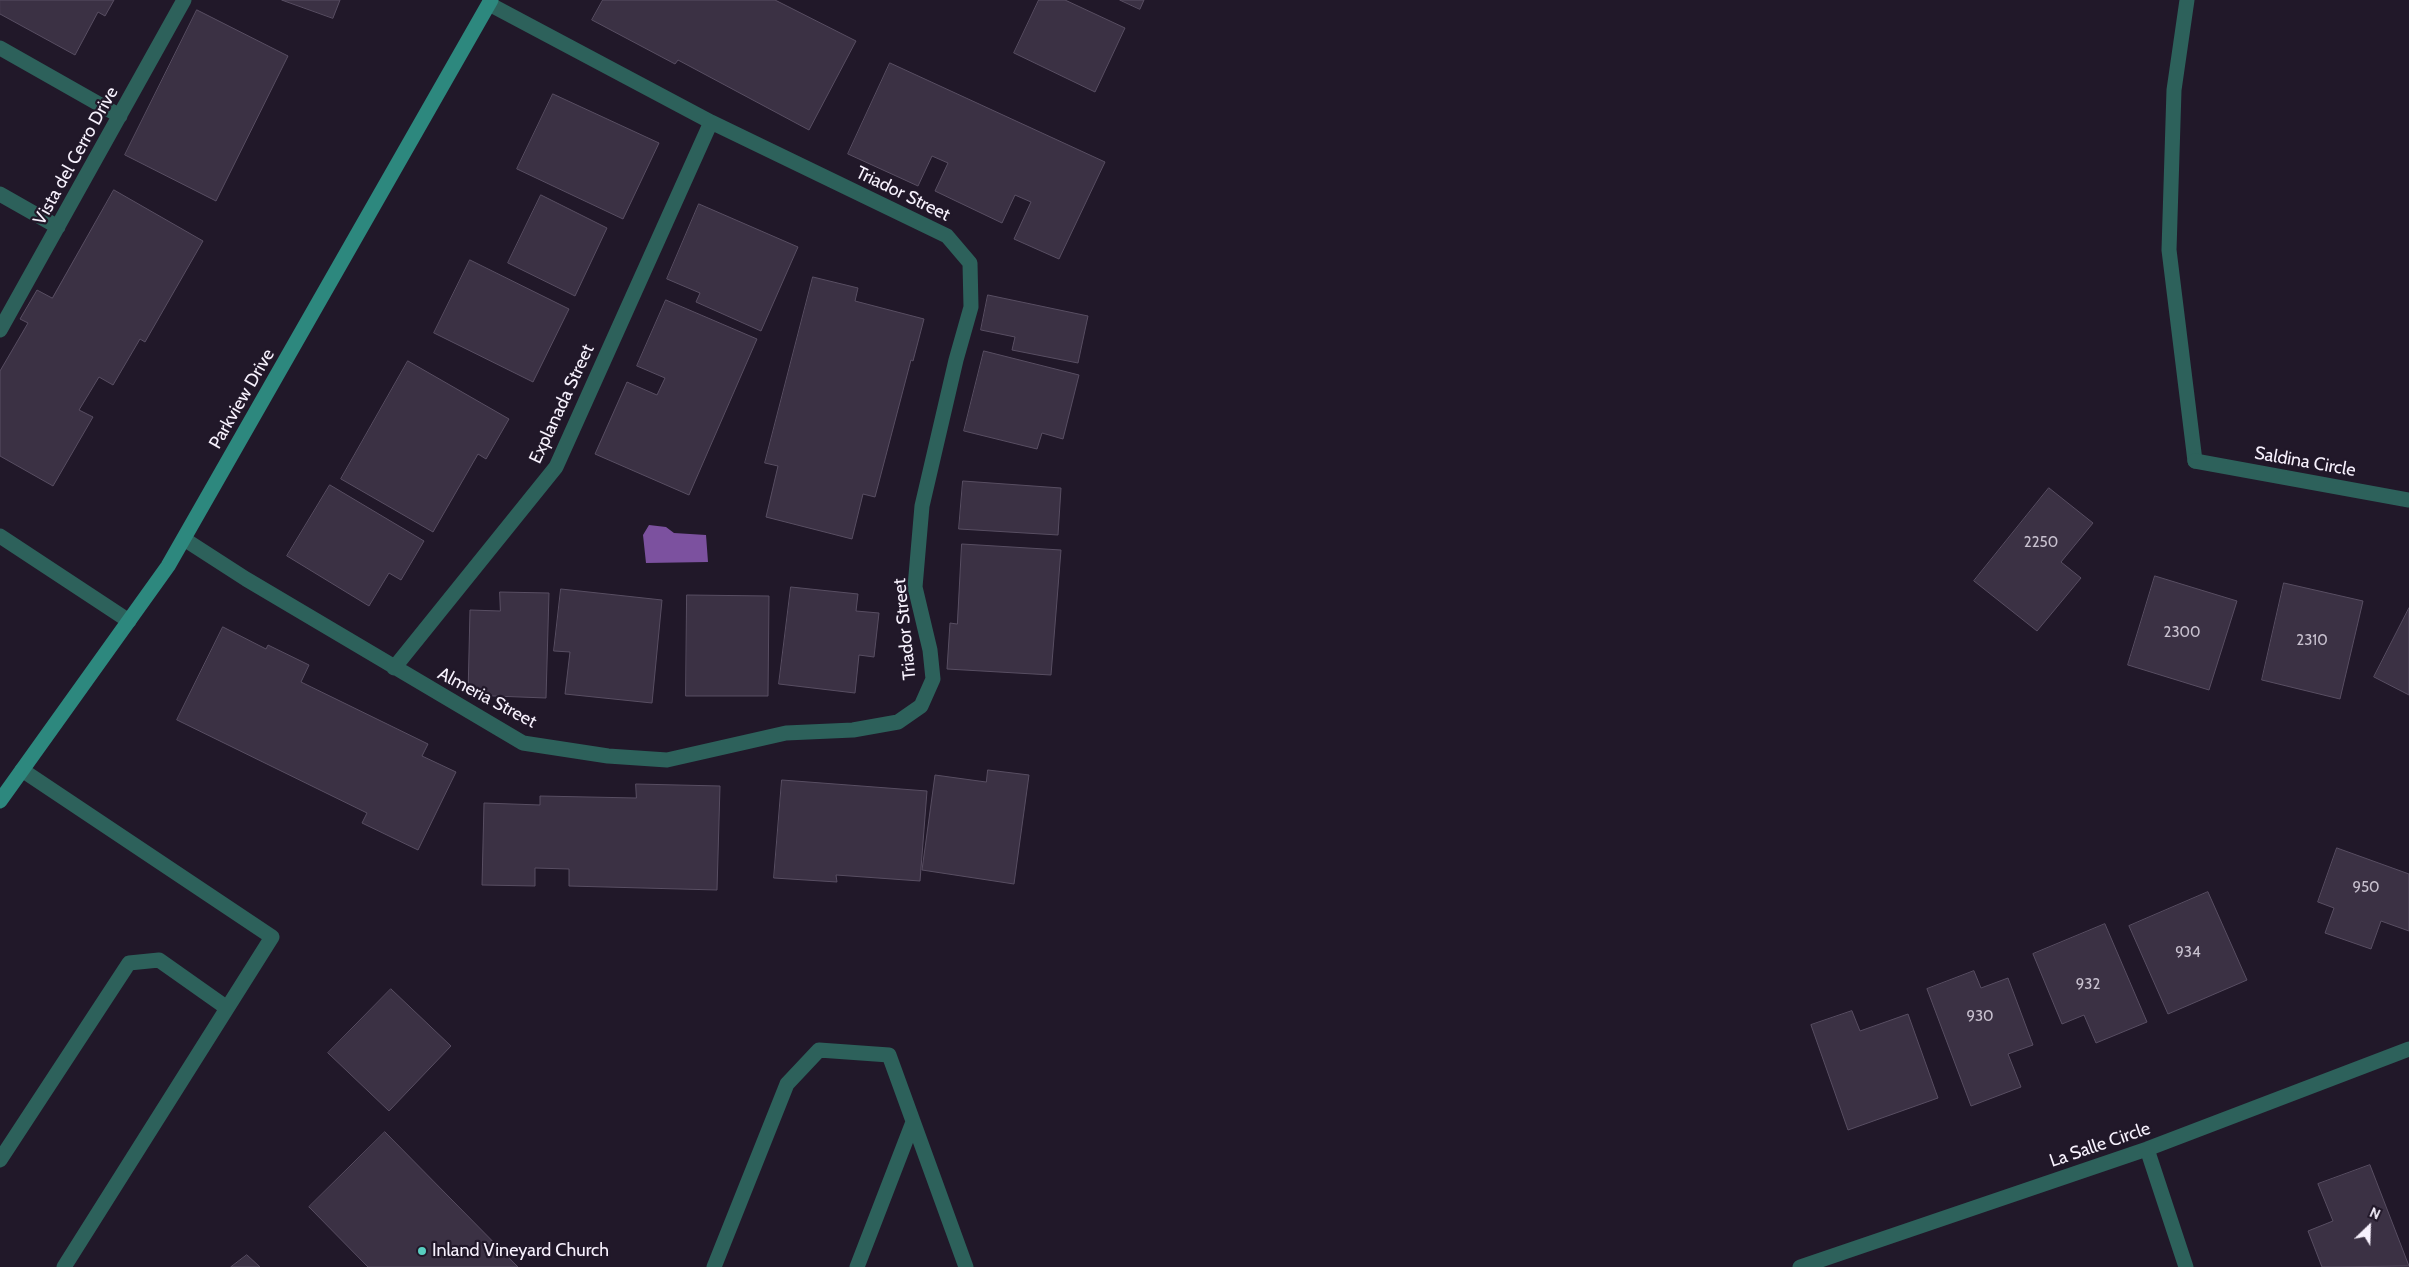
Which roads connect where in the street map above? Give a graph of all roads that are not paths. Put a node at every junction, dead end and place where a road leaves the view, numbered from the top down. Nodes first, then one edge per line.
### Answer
1 (184, 0) edge
2 (2187, 0) edge
3 (490, 2) edge
4 (0, 48) edge
5 (120, 116) junction
6 (711, 122) junction
7 (0, 194) edge
8 (58, 227) junction
9 (0, 330) edge
10 (2409, 500) edge
11 (0, 536) edge
12 (184, 539) junction
13 (129, 621) junction
14 (394, 668) junction
15 (898, 722) joint
16 (22, 770) junction
17 (0, 800) edge
18 (227, 1008) junction
19 (2409, 1049) edge
20 (913, 1122) junction
21 (2147, 1149) junction
22 (0, 1160) edge
23 (64, 1267) edge
24 (714, 1267) edge
25 (857, 1267) edge
26 (966, 1267) edge
27 (1800, 1267) edge
28 (2186, 1267) edge

1 - 5 street, Vista del Cerro Drive
2 - 10 street, Saldina Circle
3 - 6 street, Triador Street
3 - 12 street, Parkview Drive
4 - 5 street
5 - 8 street, Vista del Cerro Drive
6 - 14 street, Explanada Street
6 - 15 street, Triador Street
7 - 8 street
8 - 9 street, Vista del Cerro Drive
11 - 13 street
12 - 13 street, Parkview Drive
12 - 14 street, Almeria Street
13 - 16 street, Parkview Drive
14 - 15 street, Almeria Street
16 - 17 street, Parkview Drive
16 - 18 street
18 - 22 street
18 - 23 street
19 - 21 street, La Salle Circle
20 - 24 street
20 - 25 street
20 - 26 street
21 - 27 street, La Salle Circle
21 - 28 street

